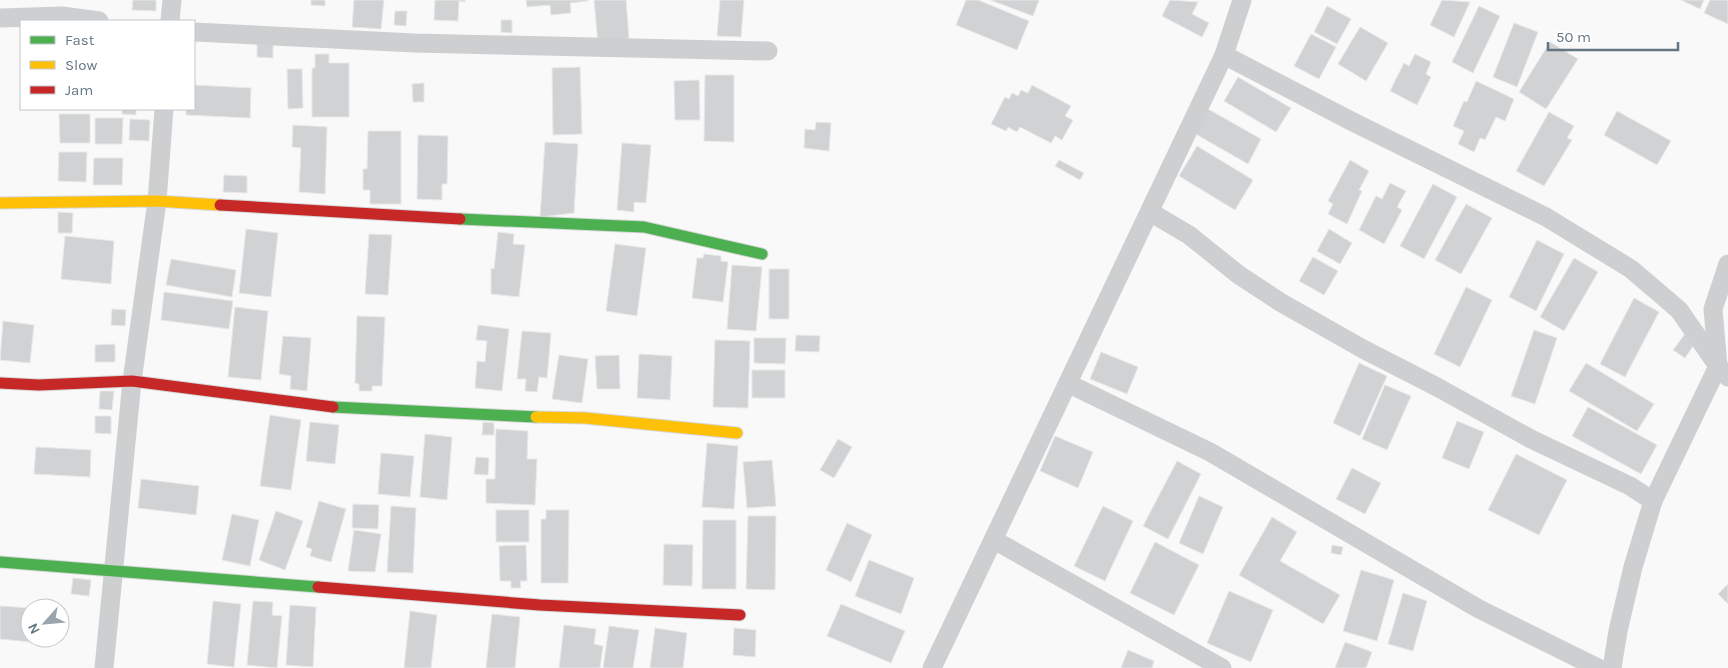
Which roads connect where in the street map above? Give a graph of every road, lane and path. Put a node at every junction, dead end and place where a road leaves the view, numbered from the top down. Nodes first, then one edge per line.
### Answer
1 (172, 0) edge
2 (1242, 0) edge
3 (0, 18) edge
4 (92, 20) edge
5 (170, 20) edge
6 (195, 32) edge
7 (768, 51) dead end
8 (1224, 55) junction
9 (164, 110) edge
10 (157, 201) junction
11 (0, 203) edge
12 (1150, 212) junction
13 (762, 254) dead end
14 (1728, 264) edge
15 (1723, 371) edge
16 (132, 381) junction
17 (0, 383) edge
18 (1069, 384) junction
19 (737, 433) dead end
20 (1653, 501) junction
21 (994, 540) junction
22 (0, 562) edge
23 (112, 569) junction
24 (740, 615) dead end
25 (104, 668) edge
26 (932, 668) edge
27 (1222, 668) edge
28 (1598, 668) edge
29 (1612, 668) edge

1 - 5 street
2 - 8 street
3 - 4 street
6 - 7 street
8 - 12 street
8 - 15 street
9 - 10 street
10 - 11 street
10 - 13 street
10 - 16 street
12 - 18 street
12 - 20 street
14 - 15 street
15 - 20 street
16 - 17 street
16 - 19 street
16 - 23 street
18 - 21 street
18 - 28 street
20 - 29 street
21 - 26 street
21 - 27 street
22 - 23 street
23 - 24 street
23 - 25 street

